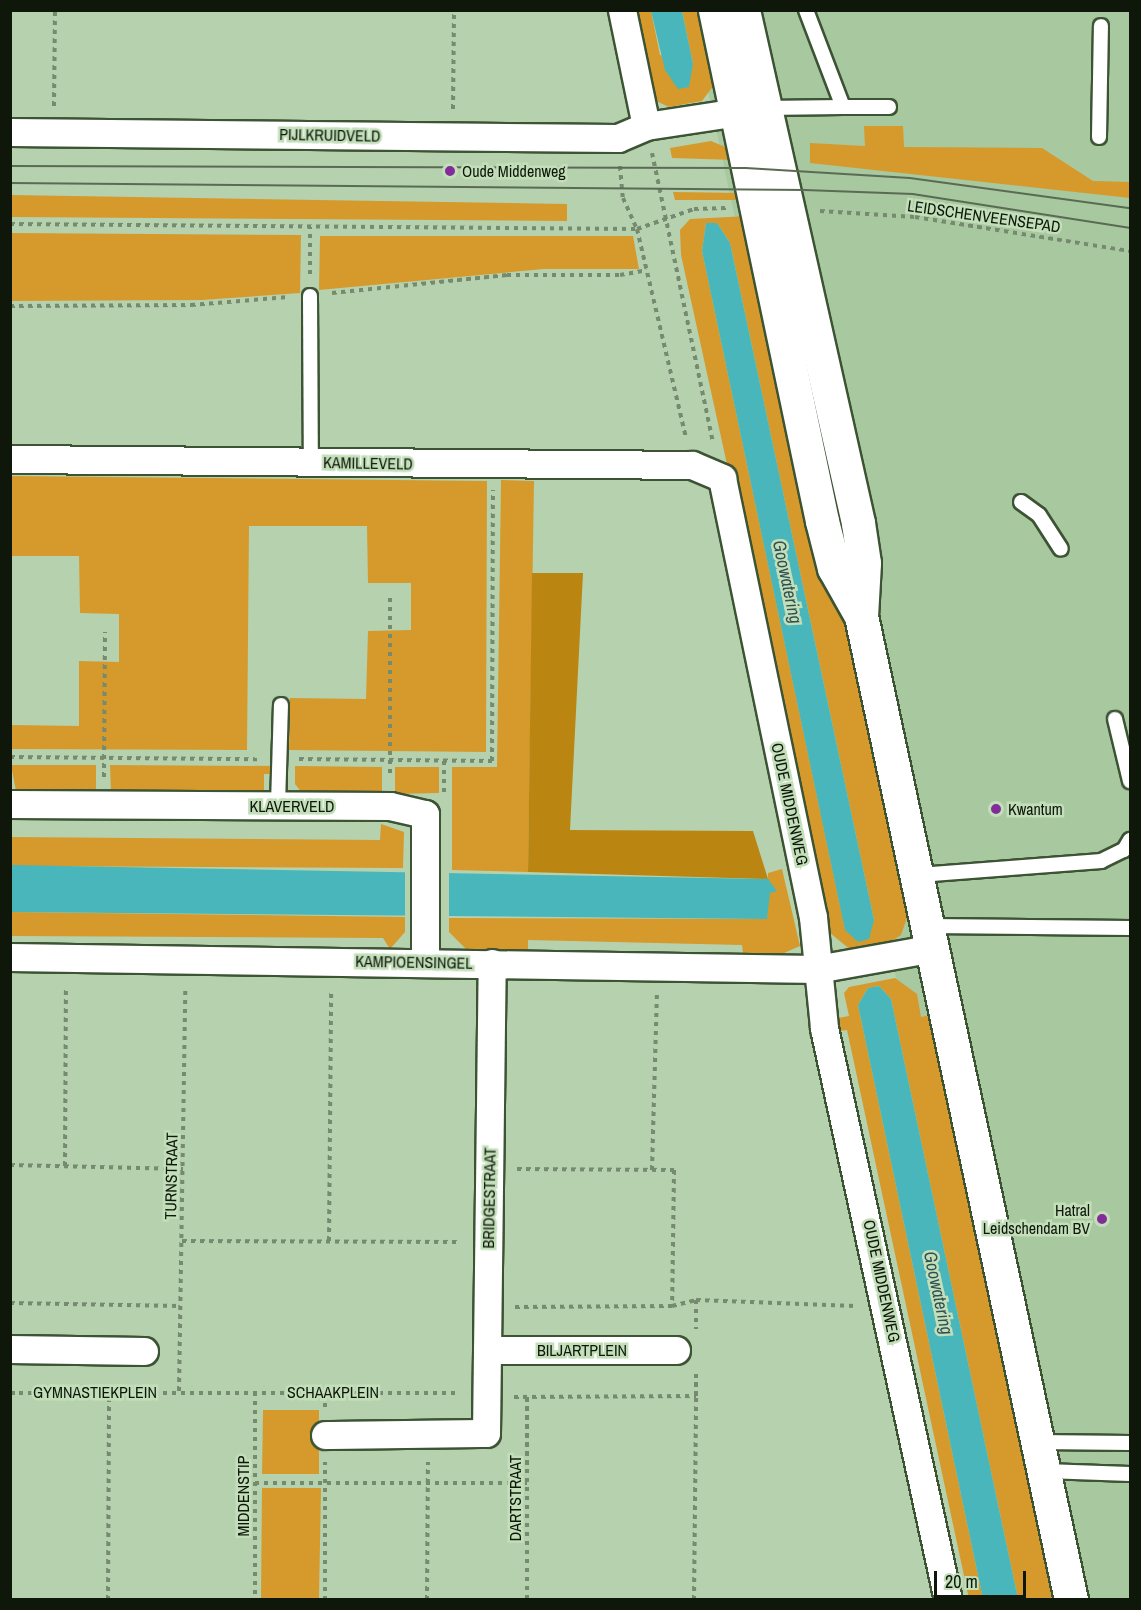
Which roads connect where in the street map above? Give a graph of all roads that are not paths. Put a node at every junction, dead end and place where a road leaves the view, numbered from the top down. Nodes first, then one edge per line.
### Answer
1 (622, 10) edge
2 (715, 10) edge
3 (743, 10) edge
4 (806, 10) edge
5 (1101, 26) dead end
6 (843, 107) junction
7 (889, 107) dead end
8 (749, 110) junction
9 (646, 126) junction
10 (10, 132) edge
11 (1099, 137) dead end
12 (310, 296) road end
13 (10, 459) edge
14 (310, 462) junction
15 (722, 478) joint
16 (1020, 502) dead end
17 (1061, 549) dead end
18 (861, 616) junction
19 (281, 705) dead end
20 (1115, 719) dead end
21 (1131, 782) edge
22 (10, 804) edge
23 (278, 806) junction
24 (1131, 840) edge
25 (918, 875) junction
26 (1131, 928) edge
27 (932, 937) junction
28 (10, 957) edge
29 (424, 962) junction
30 (492, 963) junction
31 (817, 969) junction
32 (10, 1349) edge
33 (487, 1350) junction
34 (676, 1350) dead end
35 (144, 1351) dead end
36 (325, 1435) road end
37 (1131, 1443) edge
38 (1042, 1456) junction
39 (1131, 1474) edge
40 (948, 1599) edge
41 (1071, 1599) edge

1 - 9 street
2 - 8 street
3 - 8 street
4 - 6 lane
5 - 11 lane
6 - 7 lane
6 - 8 lane
8 - 9 street, PIJLKRUIDVELD
8 - 18 street
8 - 18 street
9 - 10 street, PIJLKRUIDVELD
12 - 14 lane
13 - 14 street, KAMILLEVELD
14 - 15 street, KAMILLEVELD
15 - 31 street, OUDE MIDDENWEG
16 - 17 lane
18 - 25 street
19 - 23 lane
20 - 21 lane
22 - 23 street, KLAVERVELD
23 - 29 street, KLAVERVELD
24 - 25 lane
25 - 27 street
26 - 27 lane
27 - 31 street, KAMPIOENSINGEL
27 - 38 street
28 - 29 street, KAMPIOENSINGEL
29 - 30 street, KAMPIOENSINGEL
30 - 31 street, KAMPIOENSINGEL
30 - 33 street, BRIDGESTRAAT
31 - 40 street, OUDE MIDDENWEG
32 - 35 street
33 - 34 street, BILJARTPLEIN
33 - 36 street, BRIDGESTRAAT
37 - 38 lane
38 - 39 lane
38 - 41 street

